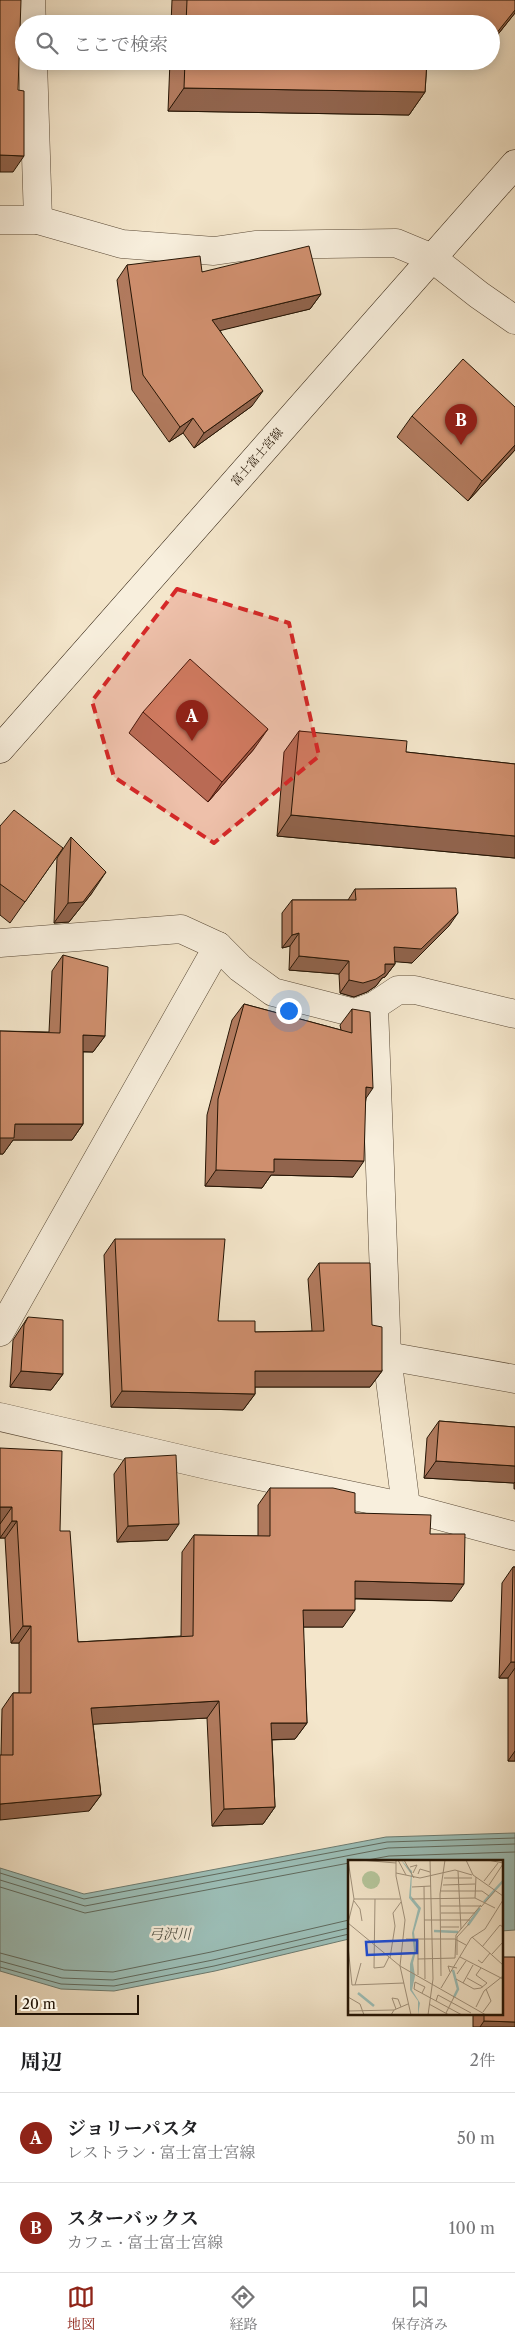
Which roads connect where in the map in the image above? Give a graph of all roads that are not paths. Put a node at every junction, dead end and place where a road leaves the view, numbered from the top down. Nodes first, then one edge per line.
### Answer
1 (31, 0) edge
2 (32, 15) edge
3 (33, 70) edge
4 (515, 164) edge
5 (0, 220) edge
6 (38, 220) junction
7 (432, 258) junction
8 (515, 320) edge
9 (0, 749) edge
10 (0, 943) edge
11 (218, 946) junction
12 (374, 1006) junction
13 (515, 1014) edge
14 (0, 1332) edge
15 (387, 1356) junction
16 (515, 1379) edge
17 (0, 1417) edge
18 (406, 1507) junction
19 (515, 1536) edge

1 - 2 street
3 - 6 street
4 - 7 street, 富士富士宮線
5 - 6 street
6 - 7 street
7 - 8 street
7 - 9 street, 富士富士宮線
10 - 11 street
11 - 12 street
11 - 14 street
12 - 13 street
12 - 15 street
15 - 16 street
15 - 18 street
17 - 18 street
18 - 19 street

